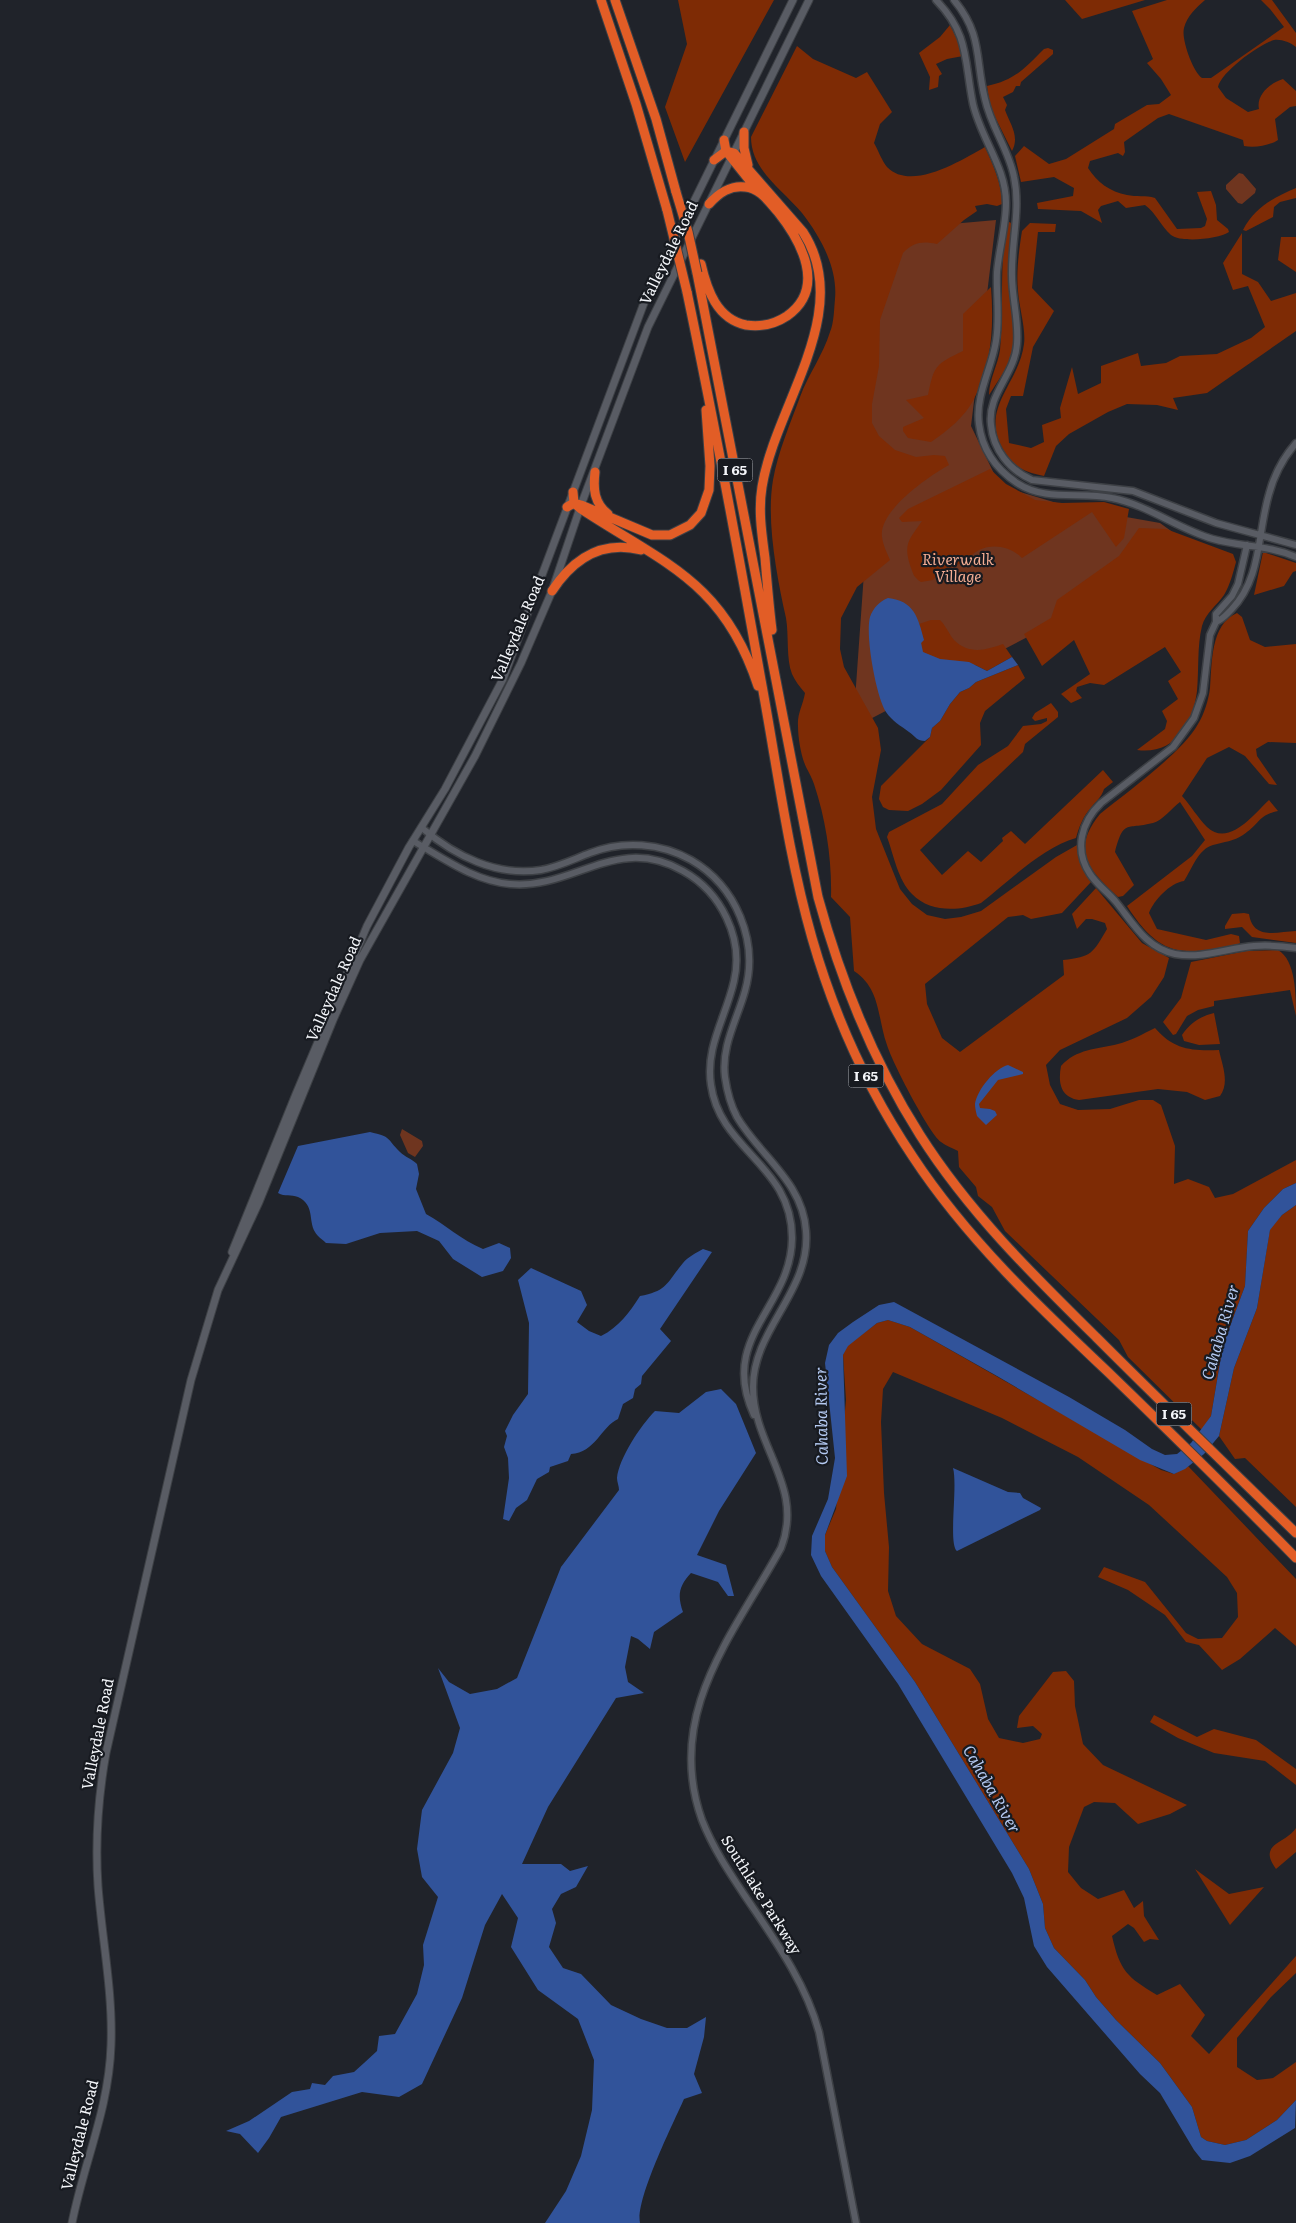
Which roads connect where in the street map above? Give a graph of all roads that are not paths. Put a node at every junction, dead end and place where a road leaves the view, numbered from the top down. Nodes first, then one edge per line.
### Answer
1 (601, 0) edge
2 (615, 0) edge
3 (794, 0) edge
4 (809, 0) edge
5 (936, 0) edge
6 (954, 0) edge
7 (744, 132) junction
8 (724, 140) junction
9 (730, 154) junction
10 (714, 160) junction
11 (748, 168) junction
12 (760, 192) junction
13 (709, 204) junction
14 (699, 270) junction
15 (706, 390) junction
16 (1296, 443) edge
17 (594, 472) junction
18 (574, 492) joint
19 (576, 506) junction
20 (612, 518) junction
21 (1259, 534) junction
22 (1247, 545) junction
23 (1296, 545) edge
24 (1258, 546) junction
25 (648, 551) junction
26 (1296, 557) edge
27 (552, 591) junction
28 (1216, 622) junction
29 (774, 668) junction
30 (765, 704) junction
31 (422, 828) junction
32 (430, 835) junction
33 (413, 841) junction
34 (630, 844) junction
35 (423, 847) junction
36 (630, 858) junction
37 (1296, 948) edge
38 (231, 1260) junction
39 (758, 1421) junction
40 (1296, 1534) edge
41 (1296, 1558) edge
42 (72, 2223) edge
43 (856, 2223) edge

1 - 15 highway, I 65, bridge
2 - 14 highway, I 65, bridge
3 - 8 main road, Valleydale Road
4 - 7 main road, Valleydale Road
5 - 22 street
6 - 21 street
7 - 9 main road, Valleydale Road
7 - 11 highway
8 - 9 highway
8 - 10 main road, Valleydale Road
9 - 10 highway
9 - 11 highway
9 - 12 highway
9 - 13 main road, Valleydale Road
10 - 18 main road, Valleydale Road
11 - 29 highway
12 - 13 highway
12 - 14 highway
13 - 17 main road, Valleydale Road
14 - 29 highway, I 65
15 - 20 highway
15 - 30 highway, I 65
16 - 21 street
17 - 19 main road, Valleydale Road
17 - 20 highway
18 - 19 highway
19 - 20 highway
19 - 25 highway
19 - 27 main road, Valleydale Road
19 - 31 main road, Valleydale Road
21 - 23 street
21 - 24 street
22 - 24 street
22 - 28 street
24 - 26 street
24 - 28 street
25 - 27 highway
25 - 30 highway
27 - 32 main road, Valleydale Road
28 - 37 street
29 - 40 highway, I 65
30 - 41 highway, I 65
31 - 32 street, Southlake Parkway
31 - 33 main road, Valleydale Road
32 - 34 street, Southlake Parkway
32 - 35 main road, Valleydale Road
33 - 35 street, Southlake Parkway
33 - 38 main road, Valleydale Road
34 - 36 street
34 - 39 street, Southlake Parkway
35 - 36 street, Southlake Parkway
35 - 38 main road, Valleydale Road
36 - 39 street, Southlake Parkway
38 - 42 main road, Valleydale Road
39 - 43 street, Southlake Parkway

